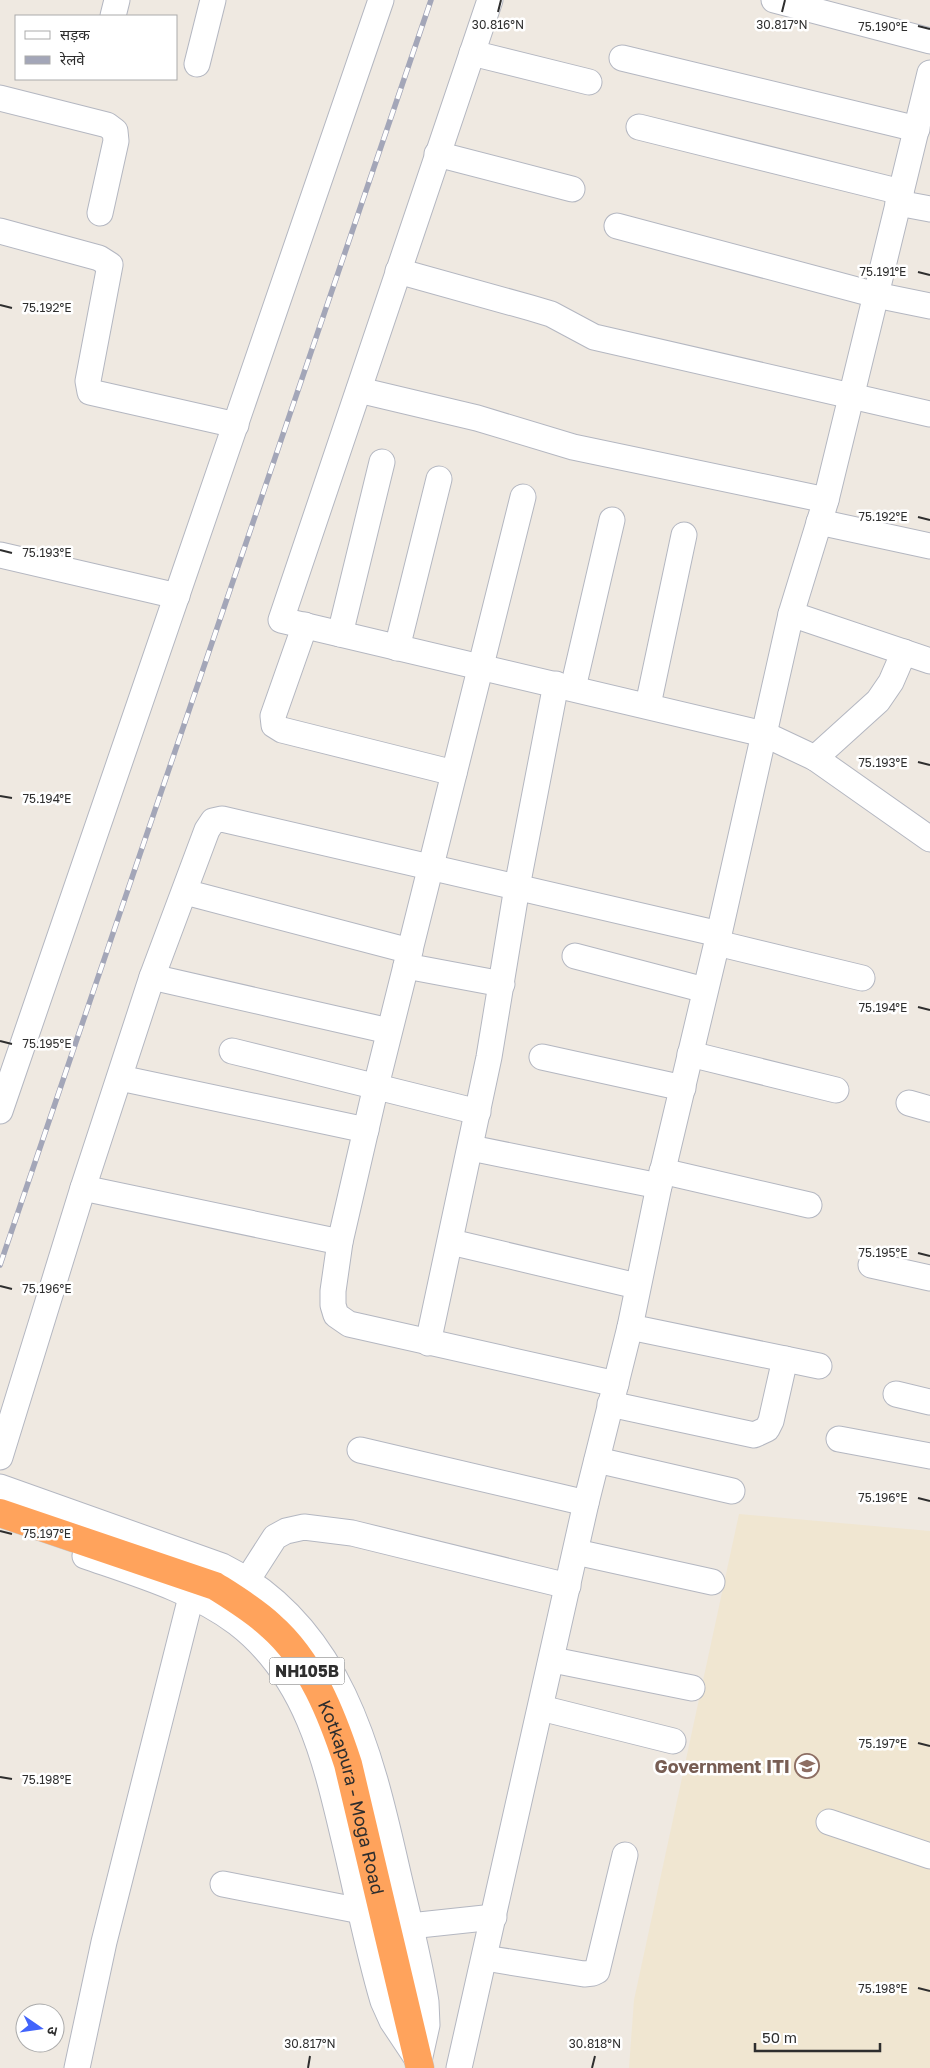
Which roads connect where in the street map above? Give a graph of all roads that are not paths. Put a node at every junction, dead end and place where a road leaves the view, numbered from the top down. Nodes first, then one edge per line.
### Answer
1 (117, 0) edge
2 (213, 0) edge
3 (381, 0) edge
4 (490, 0) edge
5 (774, 0) edge
6 (113, 15) edge
7 (930, 41) edge
8 (472, 53) junction
9 (622, 58) dead end
10 (197, 64) dead end
11 (930, 73) edge
12 (589, 82) dead end
13 (0, 98) edge
14 (638, 126) dead end
15 (917, 129) junction
16 (437, 154) junction
17 (572, 189) dead end
18 (899, 197) junction
19 (930, 209) edge
20 (100, 213) dead end
21 (618, 226) dead end
22 (0, 231) edge
23 (398, 271) junction
24 (876, 295) junction
25 (930, 306) edge
26 (359, 390) junction
27 (852, 396) junction
28 (930, 414) edge
29 (236, 425) junction
30 (382, 462) dead end
31 (439, 479) dead end
32 (522, 497) dead end
33 (823, 511) junction
34 (612, 520) dead end
35 (684, 535) dead end
36 (930, 546) edge
37 (0, 555) edge
38 (177, 596) junction
39 (791, 614) junction
40 (304, 625) junction
41 (340, 634) junction
42 (397, 648) junction
43 (904, 652) junction
44 (930, 661) edge
45 (480, 666) junction
46 (565, 686) junction
47 (648, 705) junction
48 (764, 734) junction
49 (815, 758) junction
50 (454, 773) junction
51 (930, 839) edge
52 (430, 869) junction
53 (517, 887) junction
54 (185, 892) junction
55 (718, 939) junction
56 (575, 956) dead end
57 (408, 958) junction
58 (152, 978) junction
59 (862, 978) dead end
60 (502, 984) junction
61 (705, 990) junction
62 (389, 1031) junction
63 (232, 1051) dead end
64 (690, 1054) junction
65 (542, 1057) dead end
66 (8, 1061) edge
67 (120, 1078) junction
68 (376, 1086) junction
69 (683, 1088) junction
70 (836, 1090) dead end
71 (0, 1111) edge
72 (478, 1112) junction
73 (366, 1130) junction
74 (471, 1148) junction
75 (661, 1179) junction
76 (83, 1188) junction
77 (809, 1205) dead end
78 (340, 1242) junction
79 (451, 1242) junction
80 (871, 1265) dead end
81 (930, 1278) edge
82 (637, 1286) junction
83 (630, 1327) junction
84 (428, 1343) junction
85 (785, 1359) junction
86 (819, 1366) dead end
87 (613, 1394) junction
88 (896, 1394) dead end
89 (930, 1402) edge
90 (839, 1440) dead end
91 (360, 1450) dead end
92 (930, 1456) edge
93 (0, 1458) edge
94 (597, 1460) junction
95 (0, 1487) edge
96 (732, 1491) dead end
97 (586, 1503) junction
98 (0, 1513) edge
99 (0, 1525) edge
100 (576, 1552) junction
101 (248, 1579) junction
102 (712, 1582) dead end
103 (568, 1586) junction
104 (191, 1598) junction
105 (552, 1660) junction
106 (692, 1688) dead end
107 (541, 1708) junction
108 (673, 1741) dead end
109 (829, 1822) dead end
110 (624, 1855) dead end
111 (930, 1856) edge
112 (222, 1884) dead end
113 (361, 1911) junction
114 (494, 1917) junction
115 (410, 1926) junction
116 (485, 1958) junction
117 (420, 2064) edge
118 (77, 2068) edge
119 (459, 2068) edge

1 - 6 street
2 - 10 street
3 - 29 street
4 - 8 street
5 - 7 street
8 - 12 street
8 - 16 street
9 - 15 street
11 - 15 street
13 - 20 street
14 - 18 street
15 - 18 street
16 - 17 street
16 - 23 street
18 - 19 street
18 - 24 street
21 - 24 street
22 - 29 street
23 - 26 street
23 - 27 street
24 - 25 street
24 - 27 street
26 - 33 street
26 - 40 street
27 - 28 street
27 - 33 street
29 - 38 street
30 - 41 street
31 - 42 street
32 - 45 street
33 - 36 street
33 - 39 street
34 - 46 street
35 - 47 street
37 - 38 street
38 - 66 street
39 - 43 street
39 - 48 street
40 - 41 street
40 - 50 street
41 - 42 street
42 - 45 street
43 - 44 street
43 - 49 street
45 - 46 street
45 - 50 street
46 - 47 street
46 - 53 street
47 - 48 street
48 - 49 street
48 - 55 street
49 - 51 street
50 - 52 street
52 - 53 street
52 - 54 street
52 - 57 street
53 - 55 street
53 - 60 street
54 - 57 street
54 - 58 street
55 - 59 street
55 - 61 street
56 - 61 street
57 - 60 street
57 - 62 street
58 - 62 street
58 - 67 street
60 - 72 street
61 - 64 street
62 - 68 street
63 - 68 street
64 - 69 street
64 - 70 street
65 - 69 street
66 - 71 street
67 - 73 street
67 - 76 street
68 - 72 street
68 - 73 street
69 - 75 street
72 - 74 street
73 - 78 street
74 - 75 street
74 - 79 street
75 - 77 street
75 - 82 street
76 - 78 street
76 - 93 street
78 - 84 street
79 - 82 street
79 - 84 street
80 - 81 street
82 - 83 street
83 - 85 street
83 - 87 street
84 - 87 street
85 - 86 street
85 - 87 street
87 - 94 street
88 - 89 street
90 - 92 street
91 - 97 street
94 - 96 street
94 - 97 street
95 - 101 street
97 - 100 street
98 - 117 highway, Kotkapura - Moga Road / NH105B
99 - 104 street
100 - 102 street
100 - 103 street
101 - 103 street
101 - 115 street
103 - 105 street
104 - 113 street
104 - 118 street
105 - 106 street
105 - 107 street
107 - 108 street
107 - 114 street
109 - 111 street
110 - 116 street
112 - 113 street
113 - 117 street
114 - 115 street
114 - 116 street
115 - 117 street
116 - 119 street

